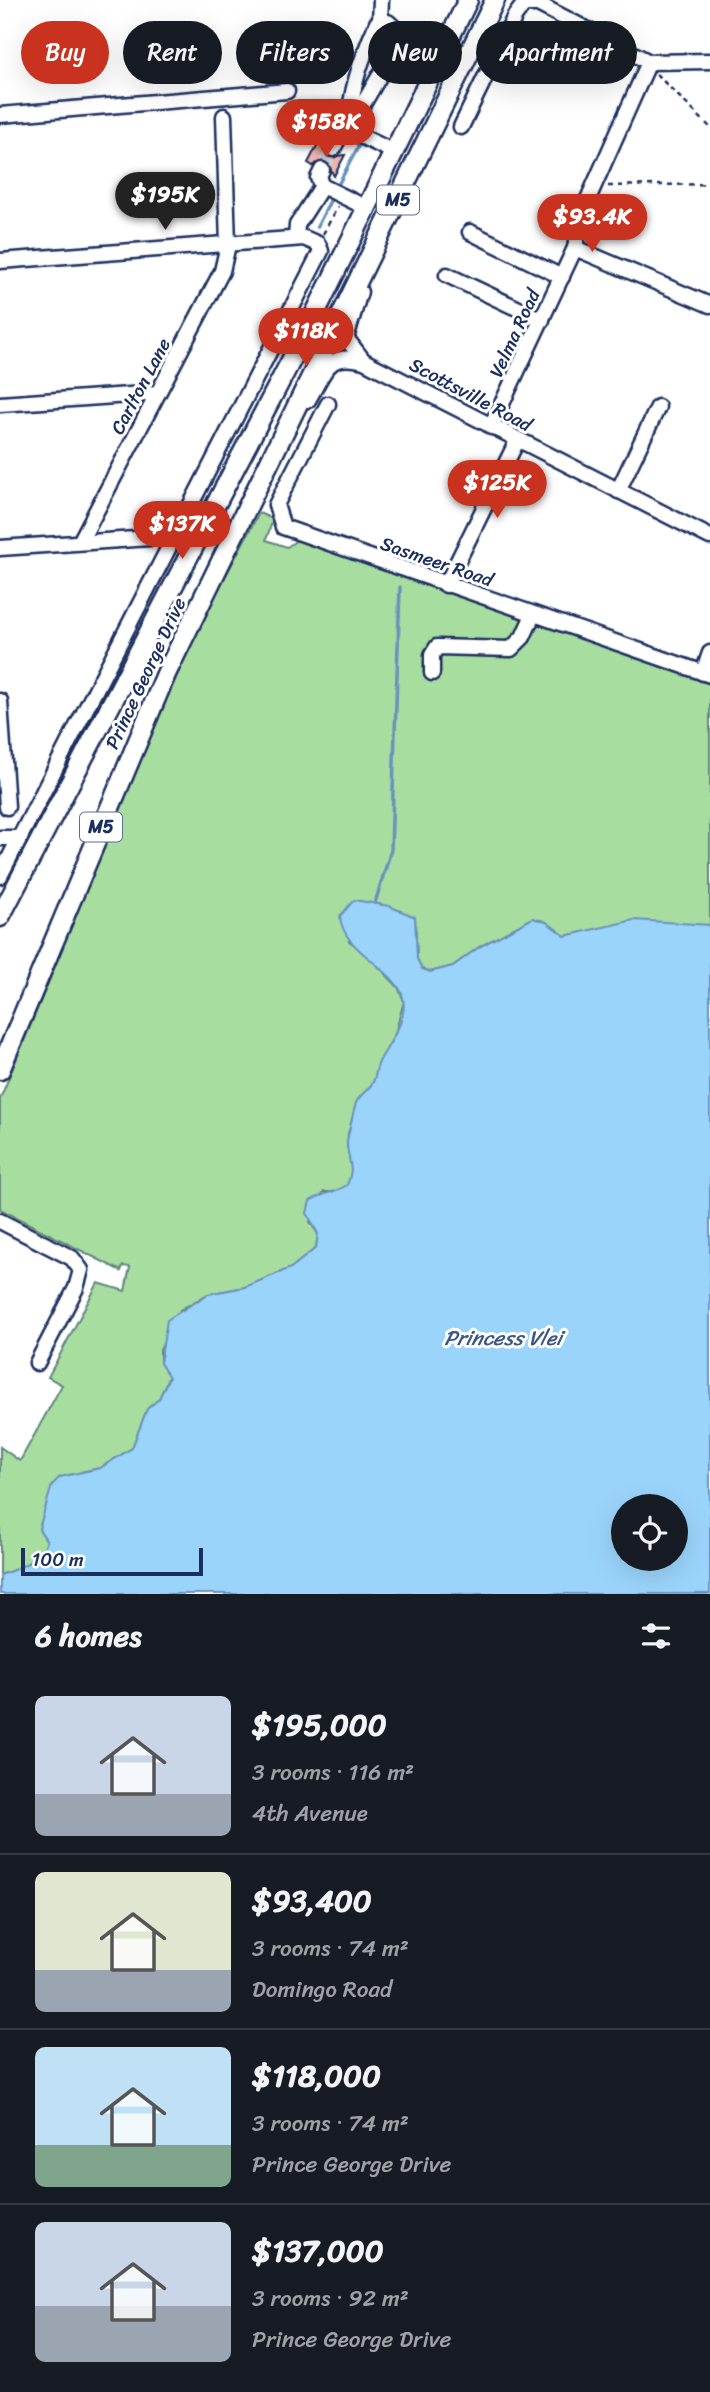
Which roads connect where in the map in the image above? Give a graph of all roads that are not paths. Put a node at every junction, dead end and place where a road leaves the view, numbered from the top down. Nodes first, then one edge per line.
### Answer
1 (381, 0) edge
2 (453, 0) edge
3 (468, 0) edge
4 (495, 0) edge
5 (380, 21) edge
6 (445, 21) edge
7 (458, 21) edge
8 (368, 47) edge
9 (710, 61) edge
10 (652, 68) junction
11 (375, 84) edge
12 (428, 84) edge
13 (287, 91) dead end
14 (0, 115) edge
15 (224, 116) dead end
16 (351, 125) junction
17 (461, 127) dead end
18 (333, 149) tunnel mouth
19 (394, 152) junction
20 (322, 170) tunnel mouth
21 (322, 186) junction
22 (367, 208) junction
23 (470, 232) dead end
24 (296, 238) junction
25 (228, 245) junction
26 (575, 248) junction
27 (0, 261) edge
28 (367, 264) junction
29 (447, 275) dead end
30 (562, 277) junction
31 (710, 305) edge
32 (541, 320) junction
33 (364, 361) junction
34 (158, 393) junction
35 (0, 404) edge
36 (328, 404) dead end
37 (658, 407) dead end
38 (491, 427) junction
39 (517, 441) junction
40 (281, 442) junction
41 (618, 491) junction
42 (710, 537) edge
43 (173, 540) junction
44 (80, 542) junction
45 (0, 548) edge
46 (446, 585) junction
47 (533, 615) junction
48 (710, 653) edge
49 (432, 673) dead end
50 (707, 674) edge
51 (0, 701) edge
52 (7, 807) dead end
53 (0, 838) edge
54 (20, 838) junction
55 (0, 876) edge
56 (0, 917) edge
57 (0, 1070) edge
58 (0, 1221) edge
59 (37, 1363) dead end

1 - 5 street
2 - 6 main road
3 - 7 main road, Prince George Drive / M5
4 - 28 main road, Prince George Drive / M5
8 - 16 street
9 - 10 street
10 - 17 street
10 - 26 street, Velma Road
11 - 16 street
12 - 19 main road, Prince George Drive / M5
13 - 14 street
15 - 25 street, Carlton Lane
16 - 18 street
16 - 19 street
19 - 22 main road, Prince George Drive / M5
20 - 21 street
21 - 22 street
21 - 24 street
22 - 56 main road, Prince George Drive / M5
23 - 30 street
24 - 25 street
24 - 43 street
25 - 27 street
25 - 34 street, Carlton Lane
26 - 30 street, Velma Road
26 - 31 street
28 - 33 street, Scottsville Road
28 - 40 main road, Prince George Drive / M5
29 - 32 street
30 - 32 street, Velma Road
32 - 38 street, Velma Road
33 - 38 street, Scottsville Road
33 - 40 street
34 - 35 street
34 - 44 street, Carlton Lane
36 - 46 street, Sasmeer Road
37 - 41 street
38 - 39 street, Scottsville Road
39 - 41 street, Scottsville Road
39 - 46 street
40 - 57 main road, Prince George Drive / M5
41 - 42 street, Scottsville Road
43 - 44 street
43 - 54 street
44 - 45 street
46 - 47 street, Sasmeer Road
47 - 49 street
47 - 50 street, Sasmeer Road
48 - 50 street
51 - 52 street
53 - 54 street
54 - 55 street
58 - 59 street

